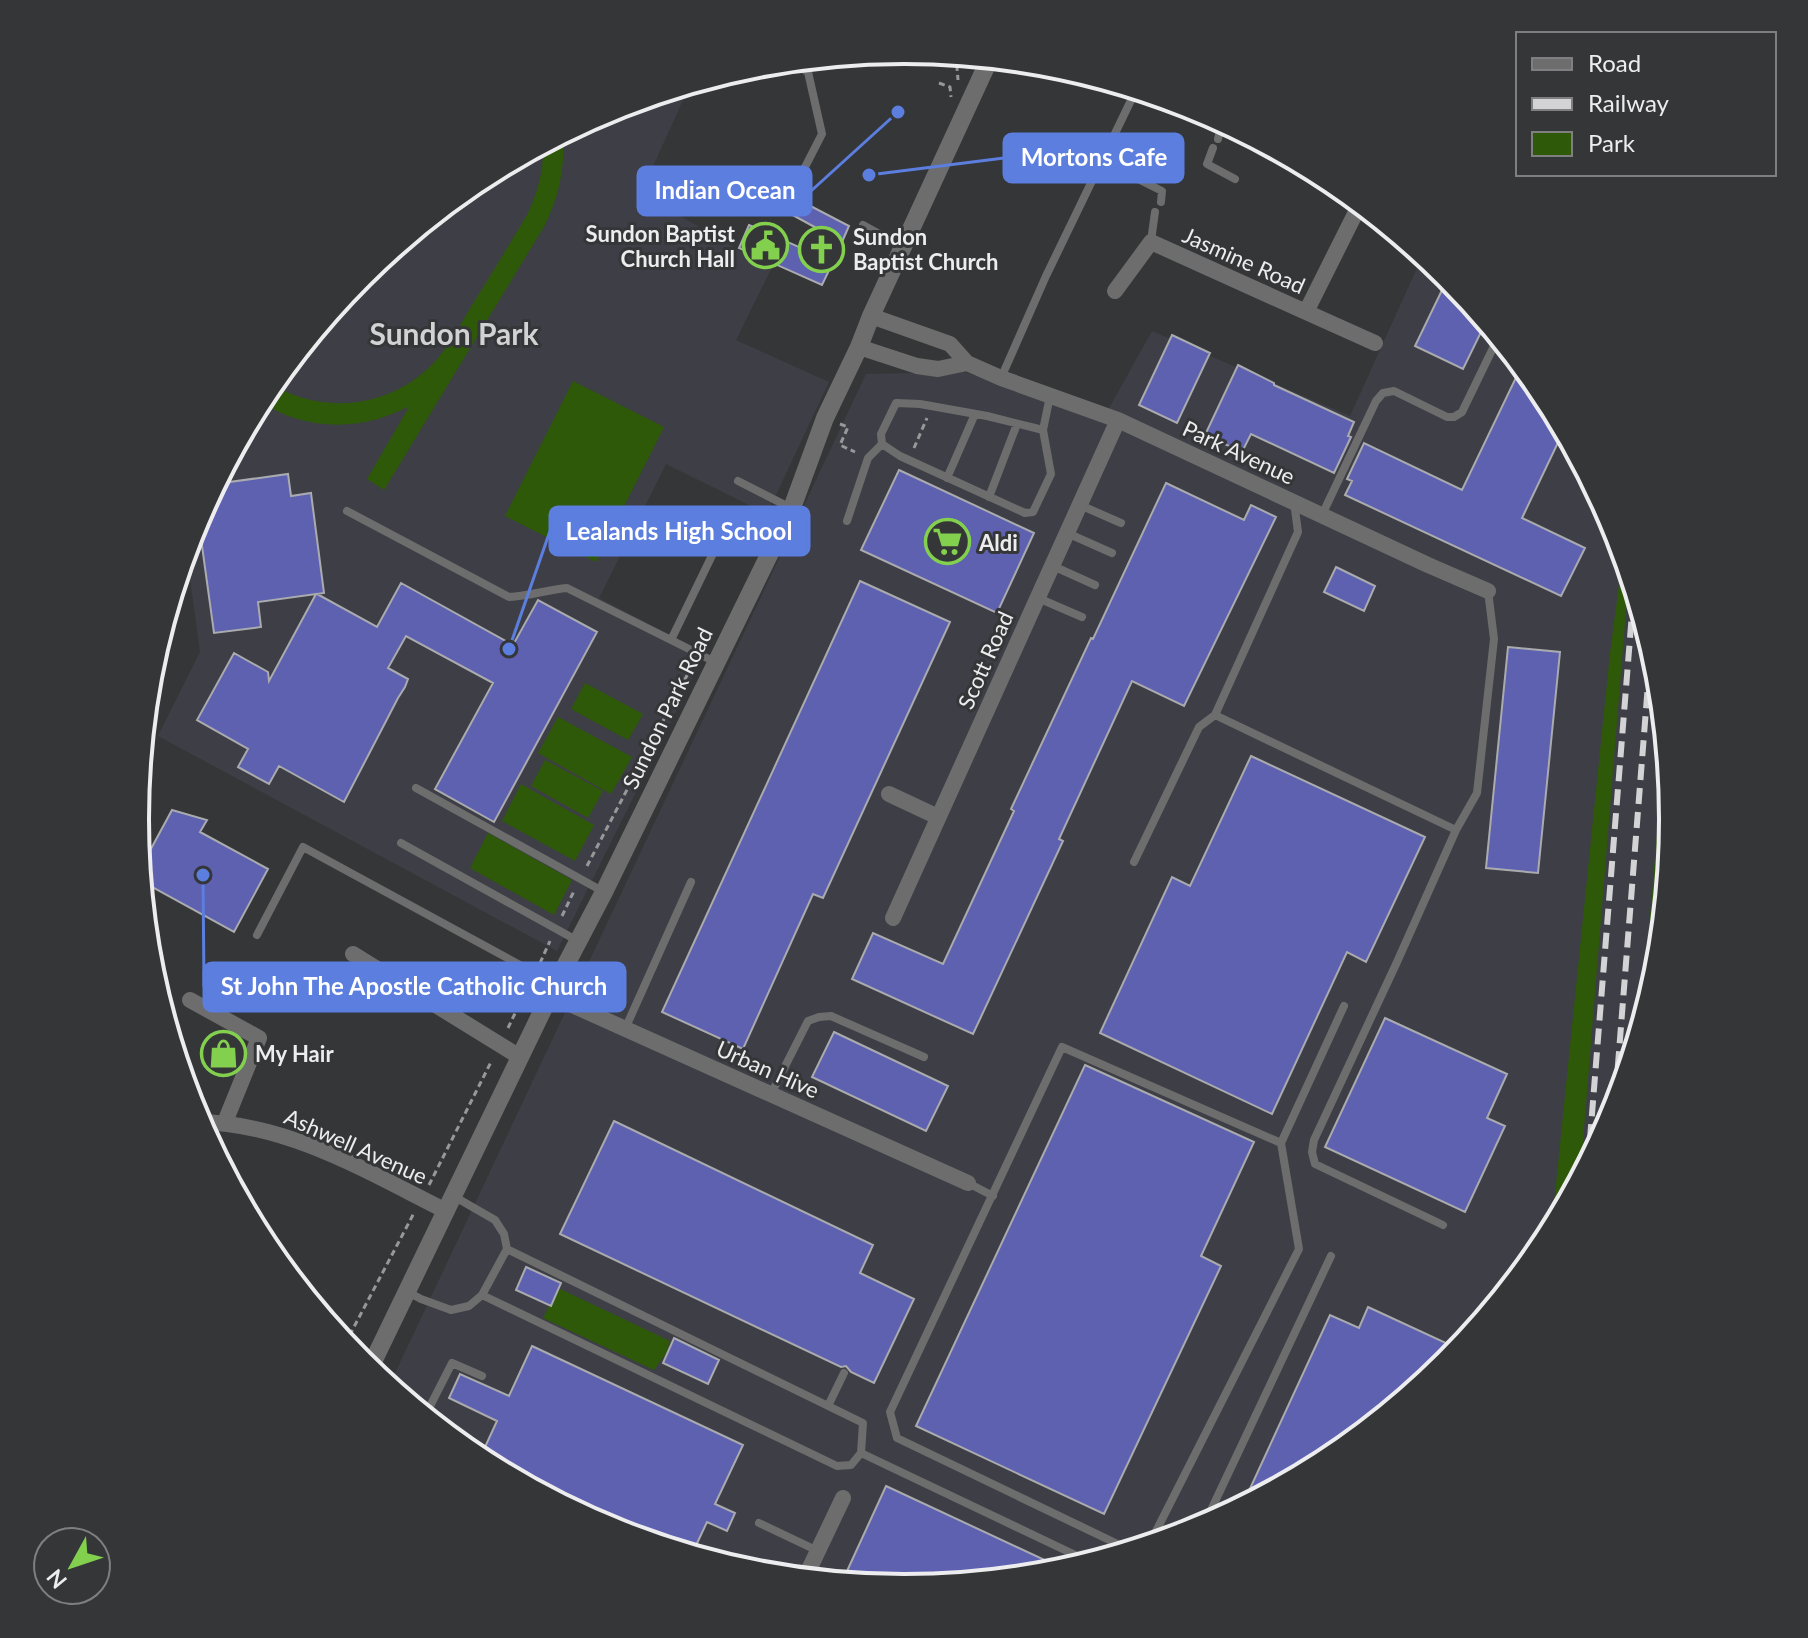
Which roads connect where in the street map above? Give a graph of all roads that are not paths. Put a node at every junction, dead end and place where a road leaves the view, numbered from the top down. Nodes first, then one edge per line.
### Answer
1 (985, 69) edge
2 (805, 70) edge
3 (1131, 99) edge
4 (1219, 133) edge
5 (1218, 139) dead end
6 (1213, 148) dead end
7 (803, 171) dead end
8 (1130, 175) dead end
9 (1235, 179) dead end
10 (1161, 202) dead end
11 (1155, 212) dead end
12 (1355, 214) edge
13 (863, 225) dead end
14 (1151, 242) junction
15 (904, 248) junction
16 (1115, 291) dead end
17 (1306, 312) junction
18 (871, 316) junction
19 (1375, 343) dead end
20 (859, 347) junction
21 (1493, 347) edge
22 (967, 363) junction
23 (1001, 378) junction
24 (1050, 396) junction
25 (975, 414) junction
26 (1118, 420) junction
27 (1017, 424) junction
28 (1043, 430) junction
29 (882, 444) junction
30 (947, 478) junction
31 (738, 481) dead end
32 (989, 497) junction
33 (1294, 502) junction
34 (1080, 505) junction
35 (792, 508) junction
36 (347, 511) dead end
37 (1322, 515) junction
38 (847, 521) dead end
39 (1121, 523) dead end
40 (1067, 533) junction
41 (721, 537) dead end
42 (1112, 553) dead end
43 (1052, 565) junction
44 (1095, 585) dead end
45 (1488, 591) joint
46 (1038, 597) junction
47 (1082, 617) dead end
48 (671, 640) junction
49 (716, 662) junction
50 (1215, 715) junction
51 (416, 788) dead end
52 (889, 794) dead end
53 (938, 817) junction
54 (1456, 830) junction
55 (401, 843) dead end
56 (1134, 862) dead end
57 (691, 882) dead end
58 (604, 892) junction
59 (893, 918) dead end
60 (257, 935) dead end
61 (579, 941) junction
62 (353, 954) dead end
63 (552, 990) junction
64 (190, 1000) dead end
65 (1344, 1006) dead end
66 (625, 1029) junction
67 (520, 1057) junction
68 (924, 1057) dead end
69 (771, 1094) junction
70 (213, 1122) edge
71 (225, 1122) junction
72 (1281, 1143) junction
73 (968, 1183) joint
74 (993, 1196) junction
75 (450, 1204) junction
76 (1443, 1225) dead end
77 (507, 1249) junction
78 (1331, 1256) dead end
79 (408, 1292) junction
80 (482, 1295) junction
81 (375, 1358) edge
82 (844, 1373) dead end
83 (482, 1376) dead end
84 (430, 1406) edge
85 (828, 1406) junction
86 (861, 1453) junction
87 (843, 1498) dead end
88 (1212, 1508) edge
89 (759, 1523) dead end
90 (1156, 1531) edge
91 (1116, 1543) edge
92 (818, 1551) junction
93 (1073, 1554) edge
94 (810, 1568) edge

1 - 15 street, Sundon Park Road
2 - 7 lane
3 - 23 lane
4 - 5 lane
6 - 9 lane
8 - 10 lane
11 - 14 lane
12 - 17 street, Jasmine Road
13 - 15 lane
14 - 16 street, Jasmine Road
14 - 17 street, Jasmine Road
15 - 18 street, Sundon Park Road
17 - 19 street
18 - 20 street, Sundon Park Road
18 - 22 street, Park Avenue
20 - 22 street
20 - 35 street, Sundon Park Road
21 - 37 lane
22 - 23 street, Park Avenue
23 - 24 street, Park Avenue
24 - 26 street, Park Avenue
24 - 28 lane
25 - 27 lane
25 - 29 lane
25 - 30 lane
26 - 33 street, Park Avenue
26 - 34 street, Scott Road
27 - 28 lane
27 - 32 lane
28 - 32 lane
29 - 30 lane
29 - 38 lane
30 - 32 lane
31 - 35 lane
33 - 37 street, Park Avenue
33 - 50 lane
34 - 39 lane
34 - 40 street, Scott Road
35 - 49 street, Sundon Park Road
36 - 48 lane
37 - 45 street, Park Avenue
40 - 42 lane
40 - 43 street, Scott Road
41 - 48 lane
43 - 44 lane
43 - 46 street, Scott Road
45 - 54 lane
46 - 47 lane
46 - 53 street, Scott Road
48 - 49 lane
49 - 58 street, Sundon Park Road
50 - 54 lane
50 - 56 lane
51 - 58 lane
52 - 53 street
53 - 59 street, Scott Road
54 - 76 lane
55 - 61 lane
57 - 66 lane
58 - 61 street, Sundon Park Road
60 - 63 lane
61 - 63 street, Sundon Park Road
62 - 67 street
63 - 66 street, Urban Hive
63 - 67 street, Sundon Park Road
64 - 71 street
65 - 72 lane
66 - 69 street, Urban Hive
67 - 75 street, Sundon Park Road
68 - 69 lane
69 - 73 street, Urban Hive
70 - 71 street, Ashwell Avenue
71 - 75 street, Ashwell Avenue
72 - 74 lane
72 - 90 lane
73 - 74 lane
74 - 91 lane
75 - 77 lane
75 - 79 street, Sundon Park Road
77 - 80 lane
77 - 85 lane
78 - 88 lane
79 - 80 lane
79 - 81 street, Sundon Park Road
80 - 86 lane
82 - 85 lane
83 - 84 lane
85 - 86 lane
86 - 93 lane
87 - 92 street
89 - 92 lane
92 - 94 street

